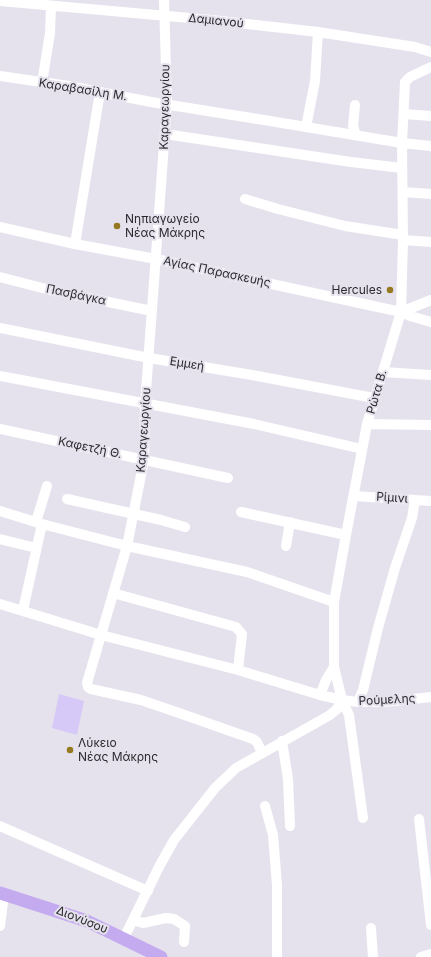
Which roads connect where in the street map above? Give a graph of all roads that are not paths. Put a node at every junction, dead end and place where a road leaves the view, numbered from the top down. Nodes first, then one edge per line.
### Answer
1 (164, 0) edge
2 (0, 1) edge
3 (51, 6) junction
4 (165, 16) junction
5 (318, 32) junction
6 (431, 52) edge
7 (431, 67) edge
8 (0, 76) edge
9 (42, 83) junction
10 (100, 92) junction
11 (167, 103) junction
12 (355, 105) dead end
13 (404, 114) junction
14 (431, 116) edge
15 (306, 127) junction
16 (165, 134) junction
17 (356, 135) junction
18 (402, 143) junction
19 (431, 146) edge
20 (402, 168) junction
21 (403, 192) junction
22 (431, 194) edge
23 (245, 199) dead end
24 (0, 227) edge
25 (403, 237) junction
26 (431, 242) edge
27 (75, 244) junction
28 (156, 259) junction
29 (0, 277) edge
30 (431, 300) edge
31 (152, 311) junction
32 (401, 312) junction
33 (431, 322) edge
34 (0, 328) edge
35 (149, 358) junction
36 (383, 372) junction
37 (431, 375) edge
38 (0, 376) edge
39 (374, 398) junction
40 (145, 405) junction
41 (368, 424) junction
42 (431, 425) edge
43 (0, 430) edge
44 (362, 449) junction
45 (144, 460) junction
46 (228, 478) dead end
47 (47, 486) dead end
48 (354, 496) junction
49 (67, 499) dead end
50 (415, 500) junction
51 (431, 501) edge
52 (0, 511) edge
53 (241, 512) dead end
54 (133, 514) junction
55 (290, 522) junction
56 (39, 523) junction
57 (185, 527) dead end
58 (346, 534) junction
59 (0, 539) edge
60 (127, 546) junction
61 (286, 546) dead end
62 (36, 548) junction
63 (112, 593) junction
64 (334, 602) junction
65 (0, 604) edge
66 (23, 610) junction
67 (101, 635) junction
68 (334, 667) junction
69 (238, 670) junction
70 (320, 695) junction
71 (431, 697) edge
72 (342, 700) junction
73 (358, 702) junction
74 (282, 741) junction
75 (262, 752) junction
76 (265, 806) dead end
77 (363, 818) dead end
78 (419, 819) dead end
79 (0, 826) edge
80 (290, 826) dead end
81 (148, 892) junction
82 (2, 893) edge
83 (133, 920) junction
84 (431, 925) edge
85 (0, 926) edge
86 (371, 928) dead end
87 (124, 938) junction
88 (184, 942) dead end
89 (431, 954) edge
90 (161, 957) edge
91 (277, 957) edge
92 (374, 957) edge
93 (421, 957) edge

1 - 4 street, Καραγεωργίου
2 - 3 street, Δαμιανού
3 - 4 street, Δαμιανού
3 - 9 street
4 - 5 street, Δαμιανού
4 - 11 street, Καραγεωργίου
5 - 6 street, Δαμιανού
5 - 15 street
7 - 13 street, Ρώτα Β.
8 - 9 street, Καραβασίλη Μ.
9 - 10 street, Καραβασίλη Μ.
10 - 11 street, Καραβασίλη Μ.
10 - 27 street
11 - 15 street, Καραβασίλη Μ.
11 - 16 street, Καραγεωργίου
12 - 17 street
13 - 14 street
13 - 18 street, Ρώτα Β.
15 - 17 street, Καραβασίλη Μ.
16 - 20 street
16 - 28 street, Καραγεωργίου
17 - 18 street, Καραβασίλη Μ.
18 - 19 street, Καραβασίλη Μ.
18 - 20 street, Ρώτα Β.
20 - 21 street, Ρώτα Β.
21 - 22 street
21 - 25 street, Ρώτα Β.
23 - 25 street
24 - 27 street, Αγίας Παρασκευής
25 - 26 street
25 - 32 street, Ρώτα Β.
27 - 28 street, Αγίας Παρασκευής
28 - 31 street, Καραγεωργίου
28 - 32 street, Αγίας Παρασκευής
29 - 31 street, Πασβάγκα
30 - 32 street
31 - 35 street, Καραγεωργίου
32 - 33 street, Αγίας Παρασκευής
32 - 36 street, Ρώτα Β.
34 - 35 street, Εμμεή
35 - 39 street, Εμμεή
35 - 40 street, Καραγεωργίου
36 - 37 street
36 - 39 street, Ρώτα Β.
38 - 40 street
39 - 41 street, Ρώτα Β.
40 - 44 street
40 - 45 street, Καραγεωργίου
41 - 42 street
41 - 44 street, Ρώτα Β.
43 - 45 street, Καφετζή Θ.
44 - 48 street, Ρώτα Β.
45 - 46 street, Καφετζή Θ.
45 - 54 street, Καραγεωργίου
47 - 56 street
48 - 50 street, Ρίμινι
48 - 58 street, Ρώτα Β.
49 - 54 street
50 - 51 street, Ρίμινι
50 - 73 street
52 - 56 street
53 - 55 street
54 - 57 street
54 - 60 street, Καραγεωργίου
55 - 58 street
55 - 61 street
56 - 60 street
56 - 62 street
58 - 64 street, Ρώτα Β.
59 - 62 street
60 - 63 street, Καραγεωργίου
60 - 64 street
62 - 66 street
63 - 67 street, Καραγεωργίου
63 - 69 street
64 - 68 street, Ρώτα Β.
65 - 66 street, Ρούμελης
66 - 67 street, Ρούμελης
67 - 69 street, Ρούμελης
67 - 75 street, Καραγεωργίου
68 - 70 street
68 - 72 street, Ρώτα Β.
69 - 70 street, Ρούμελης
70 - 72 street, Ρούμελης
71 - 73 street, Ρούμελης
72 - 73 street, Ρούμελης
72 - 74 street
72 - 77 street, Ρώτα Β.
74 - 75 street
74 - 80 street
75 - 81 street
76 - 91 street
78 - 84 street
79 - 81 street
81 - 83 street
82 - 85 street
82 - 87 main road, Διονύσου
83 - 87 street
83 - 88 street
86 - 92 street
87 - 90 main road, Διονύσου
89 - 93 street

